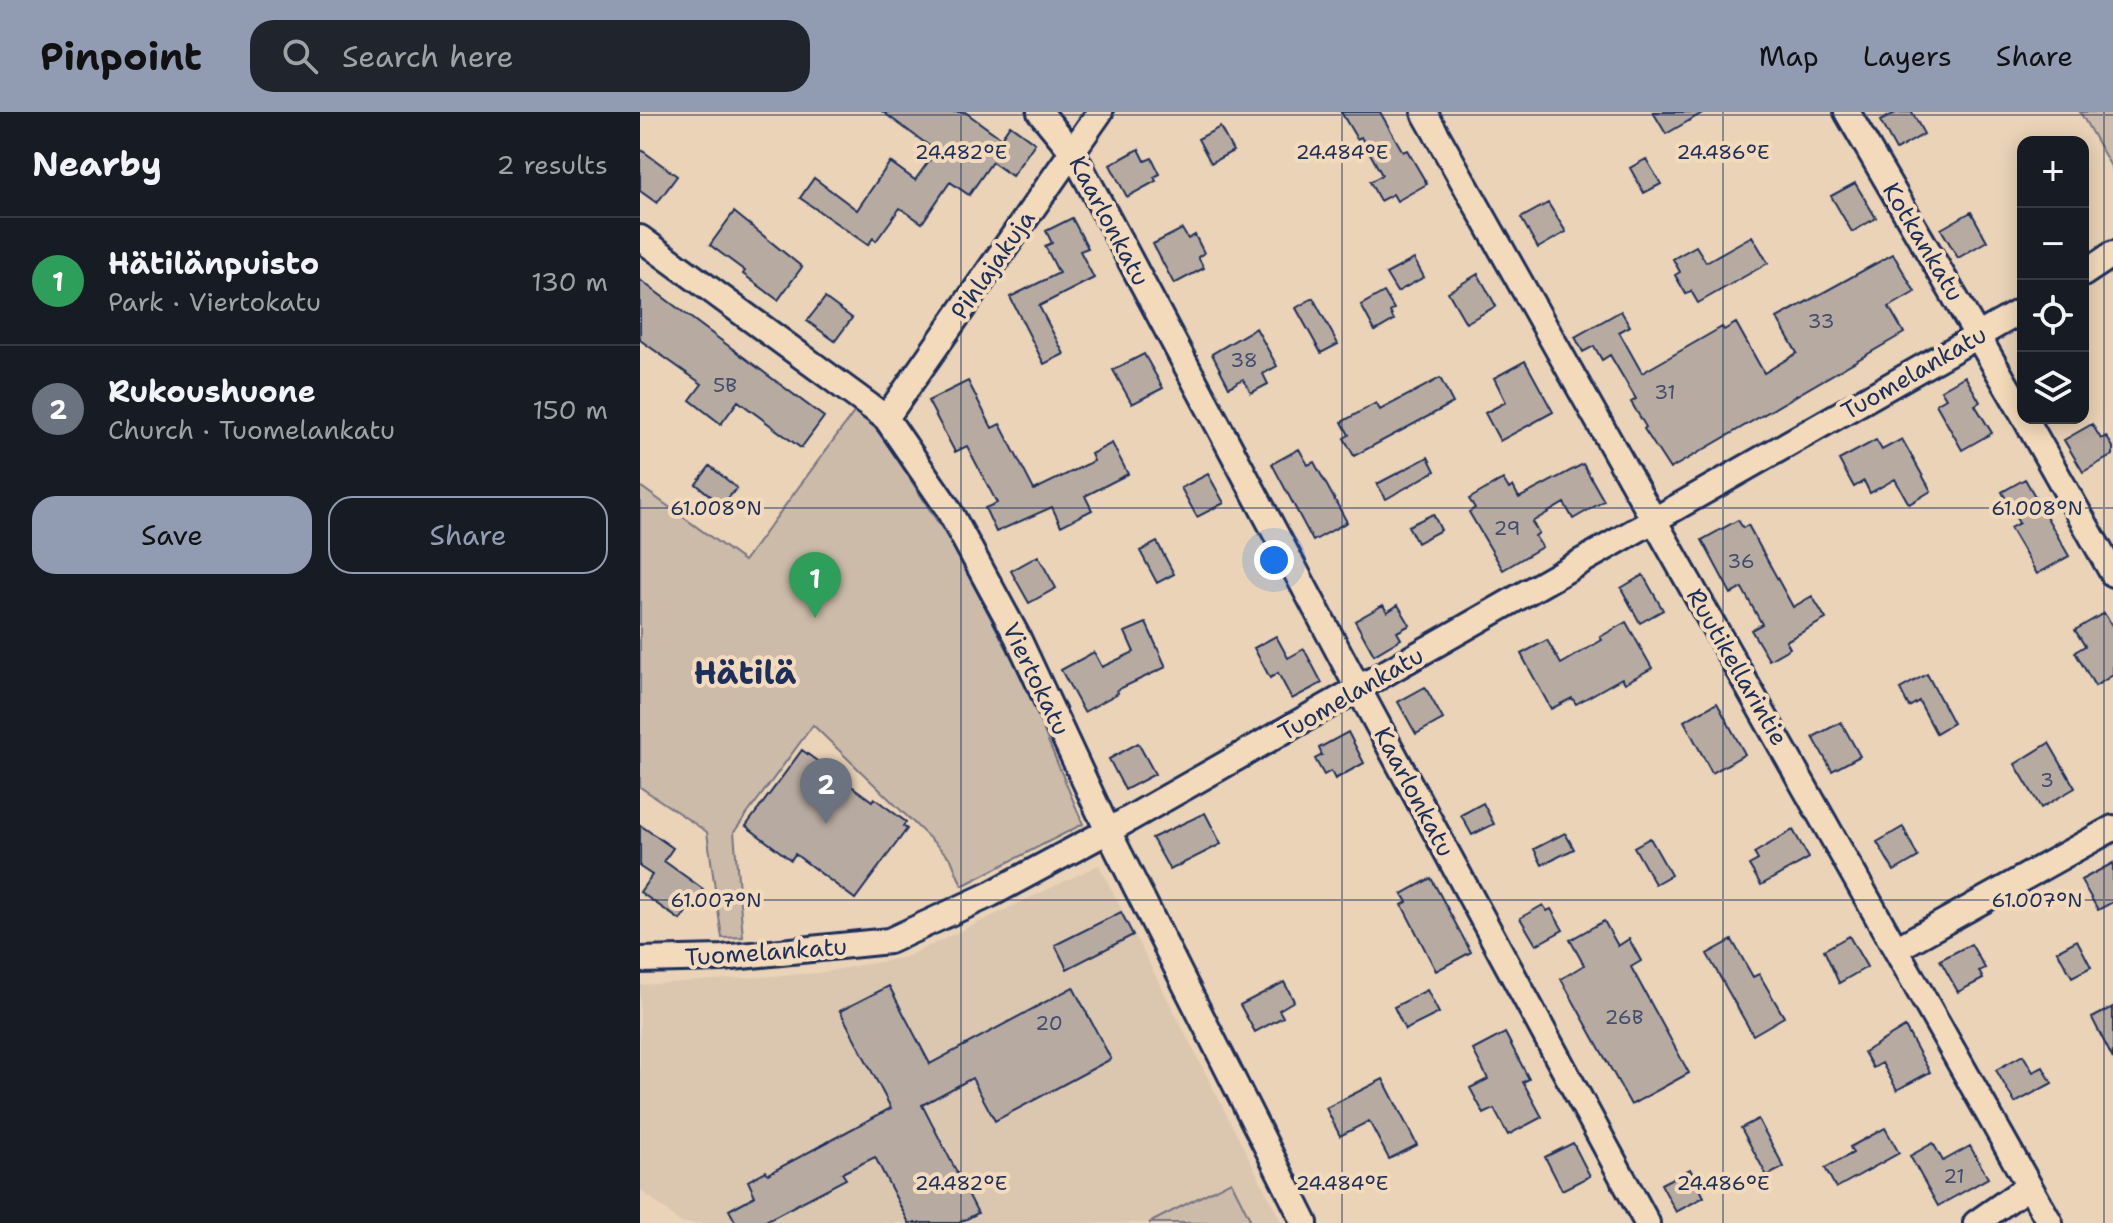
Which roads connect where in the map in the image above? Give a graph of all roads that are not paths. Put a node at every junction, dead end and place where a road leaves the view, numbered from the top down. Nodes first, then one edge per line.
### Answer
1 (1040, 112) edge
2 (1100, 112) edge
3 (1424, 112) edge
4 (1847, 112) edge
5 (1072, 151) junction
6 (640, 238) edge
7 (2113, 254) edge
8 (2089, 270) edge
9 (2017, 314) edge
10 (1979, 336) junction
11 (2017, 404) edge
12 (886, 418) junction
13 (2029, 424) edge
14 (1654, 521) junction
15 (2113, 574) edge
16 (1359, 690) junction
17 (2113, 828) edge
18 (1108, 831) junction
19 (1896, 949) junction
20 (640, 960) edge
21 (2029, 1186) junction
22 (1305, 1223) edge
23 (1647, 1223) edge
24 (1976, 1223) edge
25 (2050, 1223) edge

1 - 5 street, Kaarlonkatu
2 - 5 street, Pihlajakuja
3 - 14 street, Ruutikellarintie
4 - 10 street, Kotkankatu
5 - 12 street, Pihlajakuja
5 - 16 street, Kaarlonkatu
6 - 12 street, Viertokatu
7 - 8 street
9 - 10 street, Tuomelankatu
10 - 11 street, Kotkankatu
10 - 14 street, Tuomelankatu
12 - 18 street, Viertokatu
13 - 15 street, Kotkankatu
14 - 16 street, Tuomelankatu
14 - 19 street, Ruutikellarintie
16 - 18 street, Tuomelankatu
16 - 23 street, Kaarlonkatu
17 - 19 street
18 - 20 street, Tuomelankatu
18 - 22 street, Viertokatu
19 - 21 street, Ruutikellarintie
21 - 24 street
21 - 25 street, Ruutikellarintie

